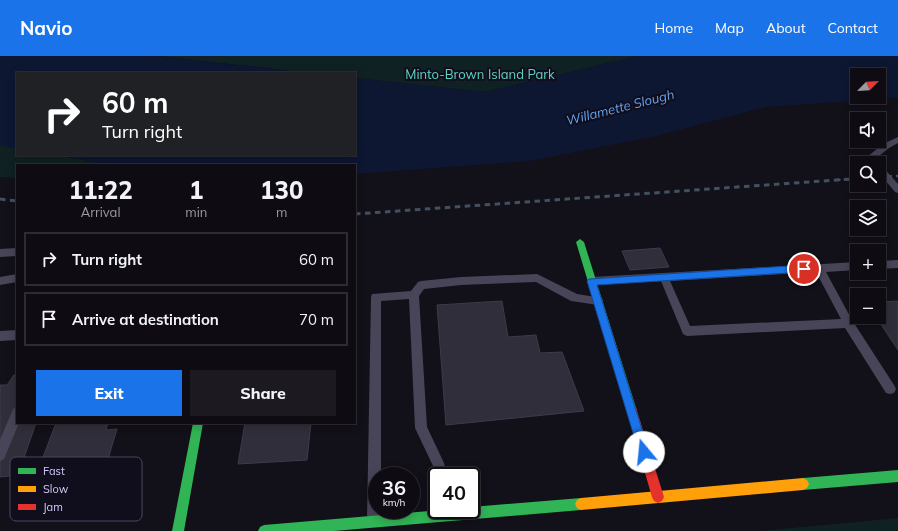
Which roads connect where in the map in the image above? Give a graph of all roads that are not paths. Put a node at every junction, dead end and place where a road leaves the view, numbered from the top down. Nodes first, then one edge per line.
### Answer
1 (898, 140) edge
2 (874, 156) edge
3 (886, 175) edge
4 (898, 190) edge
5 (580, 242) dead end
6 (16, 252) edge
7 (0, 254) edge
8 (898, 264) edge
9 (886, 265) edge
10 (850, 266) edge
11 (819, 268) junction
12 (664, 277) junction
13 (16, 278) edge
14 (0, 280) edge
15 (592, 281) junction
16 (414, 295) junction
17 (598, 301) junction
18 (848, 323) junction
19 (16, 335) edge
20 (0, 336) edge
21 (890, 389) dead end
22 (16, 415) edge
23 (198, 424) edge
24 (0, 455) edge
25 (440, 467) edge
26 (898, 476) edge
27 (658, 497) junction
28 (480, 510) edge
29 (428, 515) edge
30 (374, 522) junction
31 (178, 531) edge
32 (264, 531) edge

1 - 2 lane
3 - 4 lane
5 - 15 main road
6 - 7 lane
8 - 9 lane
10 - 11 lane
11 - 12 lane
11 - 18 lane
12 - 15 lane
12 - 18 lane
13 - 14 lane
15 - 17 main road
16 - 17 lane
16 - 25 lane
16 - 30 lane
17 - 27 main road
18 - 21 lane
19 - 20 lane
22 - 24 lane
23 - 31 main road
26 - 27 main road
27 - 28 main road
29 - 30 main road
30 - 32 main road

